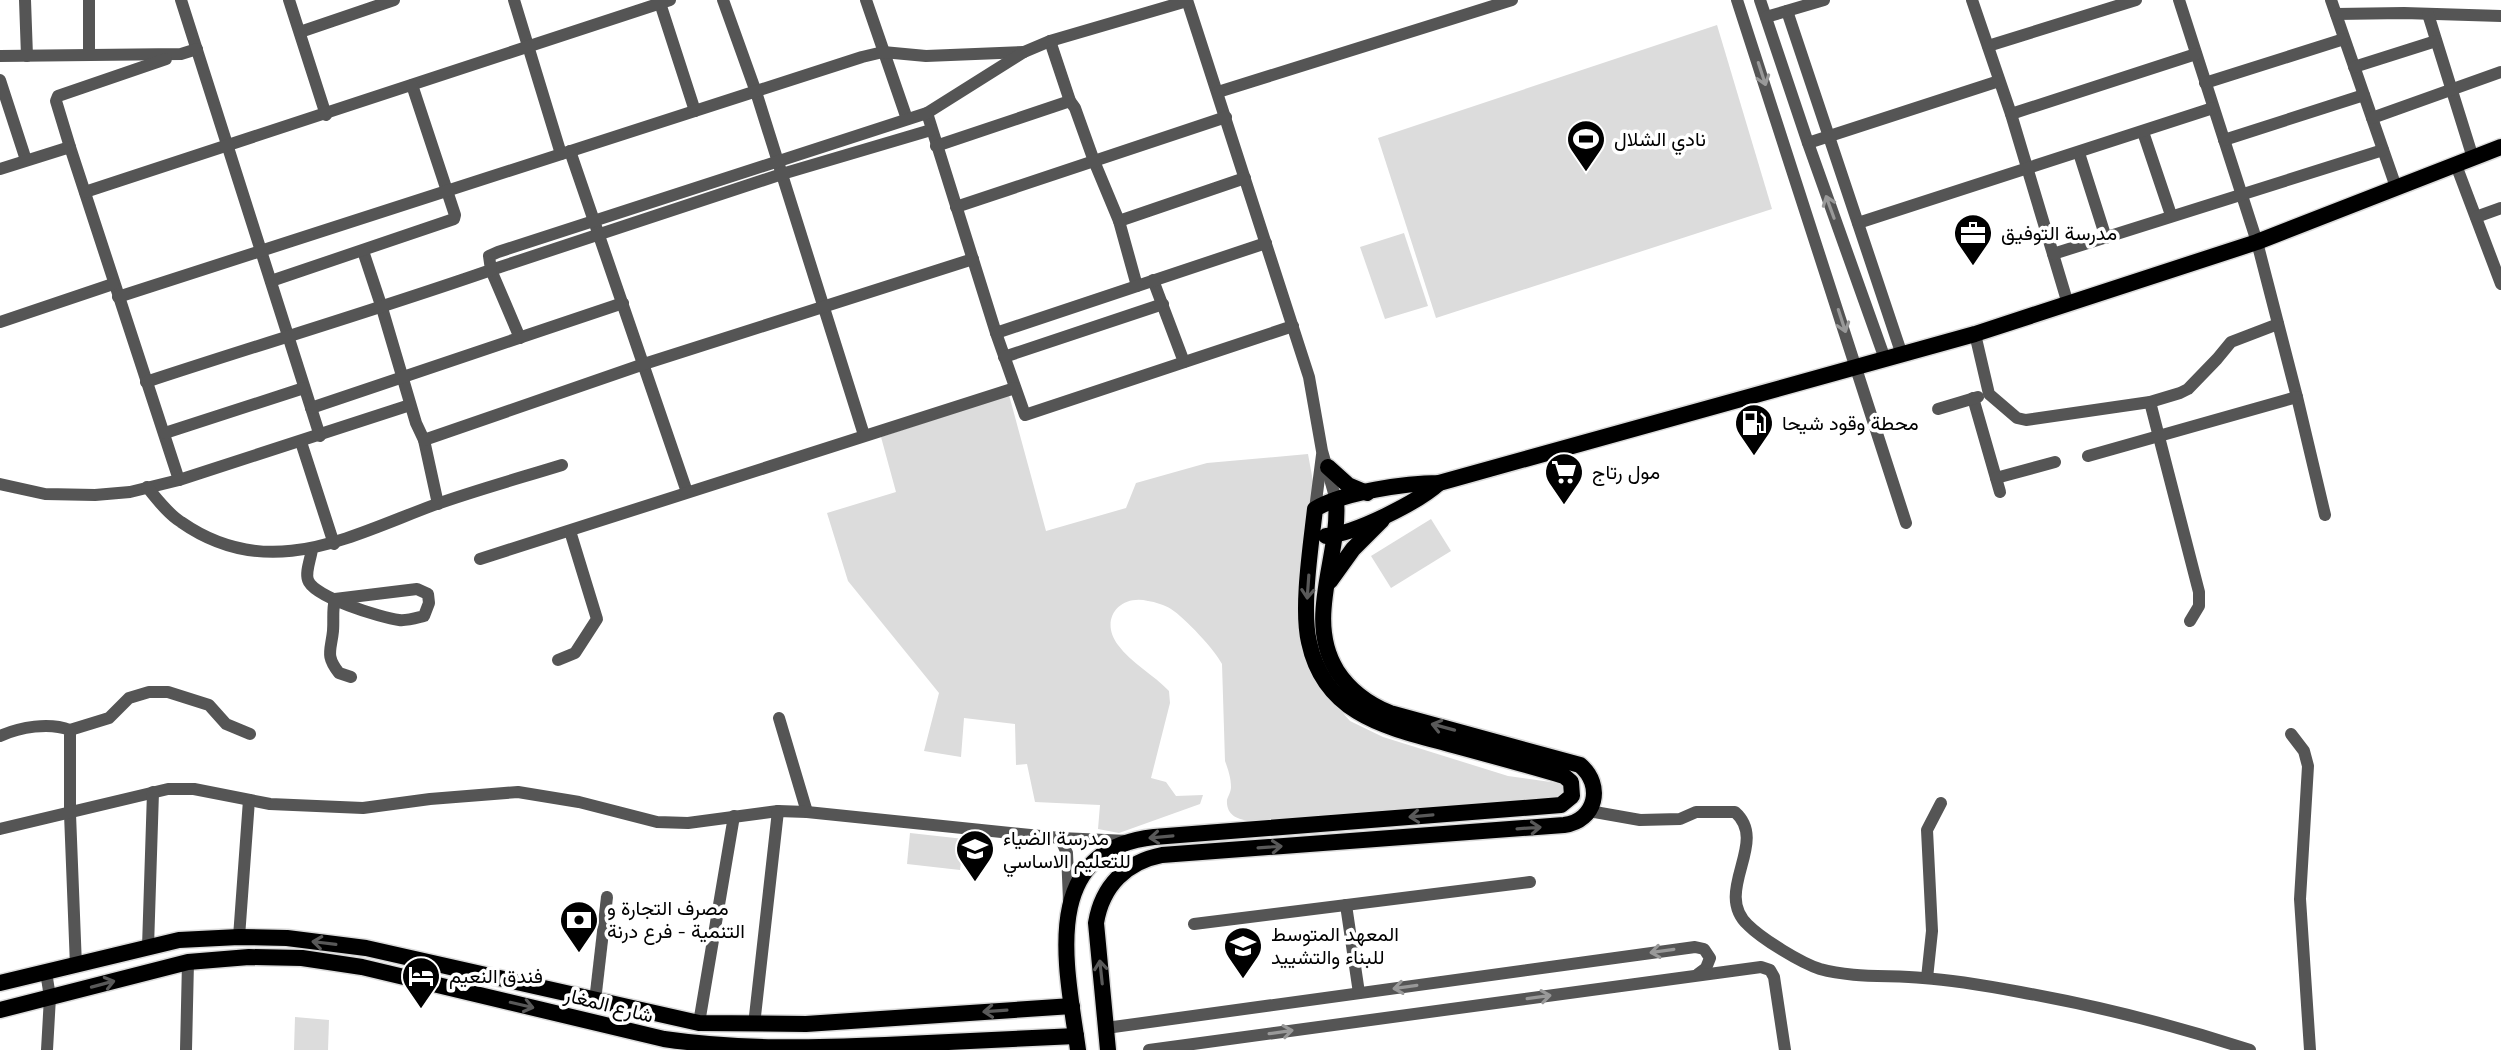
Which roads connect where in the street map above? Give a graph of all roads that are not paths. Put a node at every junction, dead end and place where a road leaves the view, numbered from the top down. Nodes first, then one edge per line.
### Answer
1 (25, 0) edge
2 (89, 0) edge
3 (181, 0) edge
4 (289, 0) edge
5 (394, 0) edge
6 (514, 0) edge
7 (723, 0) edge
8 (866, 0) edge
9 (1512, 0) edge
10 (1737, 0) edge
11 (1760, 0) edge
12 (1824, 0) edge
13 (1972, 0) edge
14 (2136, 0) edge
15 (2179, 0) edge
16 (2331, 0) edge
17 (2472, 0) edge
18 (1187, 1) edge
19 (665, 2) edge
20 (2404, 6) edge
21 (1787, 11) junction
22 (2336, 14) junction
23 (2428, 14) junction
24 (2473, 15) junction
25 (2501, 16) edge
26 (1766, 17) junction
27 (300, 32) junction
28 (2344, 39) junction
29 (1050, 41) junction
30 (2436, 41) junction
31 (1988, 46) junction
32 (528, 47) junction
33 (197, 49) junction
34 (883, 52) junction
35 (1024, 52) junction
36 (89, 54) junction
37 (181, 54) junction
38 (2196, 54) junction
39 (0, 56) edge
40 (27, 56) junction
41 (2354, 67) junction
42 (2501, 72) edge
43 (0, 80) edge
44 (1999, 81) junction
45 (2205, 83) junction
46 (412, 85) junction
47 (2452, 90) junction
48 (756, 92) junction
49 (1218, 92) junction
50 (2364, 95) junction
51 (1070, 101) junction
52 (2213, 108) junction
53 (695, 111) junction
54 (927, 113) junction
55 (2011, 114) junction
56 (326, 115) junction
57 (1226, 117) junction
58 (2372, 118) junction
59 (907, 119) junction
60 (931, 130) junction
61 (2143, 132) junction
62 (1829, 136) junction
63 (2224, 140) junction
64 (1808, 143) junction
65 (228, 146) junction
66 (936, 146) junction
67 (70, 147) junction
68 (2501, 147) edge
69 (2383, 150) junction
70 (566, 153) junction
71 (2079, 153) junction
72 (2473, 158) junction
73 (26, 160) junction
74 (777, 161) junction
75 (1094, 161) junction
76 (2456, 165) junction
77 (2028, 168) junction
78 (0, 169) edge
79 (782, 174) junction
80 (1245, 178) junction
81 (2396, 187) junction
82 (446, 191) junction
83 (85, 192) junction
84 (2241, 194) junction
85 (956, 207) junction
86 (2501, 208) edge
87 (2171, 215) junction
88 (2476, 217) junction
89 (595, 220) junction
90 (1119, 221) junction
91 (1858, 223) junction
92 (600, 235) junction
93 (2106, 238) junction
94 (2257, 242) junction
95 (1266, 243) junction
96 (261, 251) junction
97 (363, 251) junction
98 (2053, 254) junction
99 (973, 259) junction
100 (491, 270) junction
101 (2499, 275) edge
102 (1153, 280) junction
103 (271, 281) junction
104 (1137, 286) junction
105 (116, 290) junction
106 (623, 303) junction
107 (1163, 304) junction
108 (2068, 304) junction
109 (824, 305) junction
110 (382, 308) junction
111 (0, 322) edge
112 (2278, 324) junction
113 (1293, 326) junction
114 (996, 333) junction
115 (1975, 334) junction
116 (288, 335) junction
117 (520, 338) junction
118 (1902, 355) junction
119 (1004, 357) junction
120 (1885, 359) junction
121 (1184, 362) junction
122 (644, 364) junction
123 (1857, 367) junction
124 (403, 378) junction
125 (146, 382) junction
126 (304, 388) junction
127 (1015, 388) junction
128 (1989, 394) junction
129 (2297, 397) junction
130 (1973, 398) junction
131 (2150, 402) junction
132 (410, 405) junction
133 (311, 408) junction
134 (1938, 409) dead end
135 (165, 433) junction
136 (864, 435) junction
137 (320, 436) junction
138 (2161, 437) junction
139 (424, 440) junction
140 (301, 442) junction
141 (2088, 456) dead end
142 (1325, 459) junction
143 (2055, 462) dead end
144 (562, 465) dead end
145 (1996, 478) junction
146 (179, 480) junction
147 (1439, 483) junction
148 (0, 484) edge
149 (147, 487) junction
150 (687, 492) junction
151 (2000, 492) dead end
152 (1367, 493) junction
153 (1336, 500) junction
154 (438, 504) junction
155 (1315, 509) junction
156 (1390, 512) junction
157 (2325, 515) dead end
158 (1906, 523) dead end
159 (570, 531) junction
160 (1312, 535) junction
161 (1335, 536) junction
162 (334, 544) junction
163 (312, 549) junction
164 (480, 559) dead end
165 (1327, 586) junction
166 (335, 599) junction
167 (2190, 621) dead end
168 (558, 660) dead end
169 (351, 677) dead end
170 (779, 718) dead end
171 (70, 730) junction
172 (250, 734) dead end
173 (2291, 734) dead end
174 (0, 736) edge
175 (153, 792) junction
176 (249, 800) junction
177 (1941, 803) dead end
178 (778, 811) junction
179 (1589, 811) junction
180 (807, 812) junction
181 (70, 814) junction
182 (734, 816) junction
183 (0, 829) edge
184 (1060, 838) junction
185 (1131, 842) junction
186 (1530, 882) dead end
187 (607, 897) dead end
188 (1346, 905) junction
189 (1069, 906) junction
190 (1194, 924) dead end
191 (239, 937) junction
192 (148, 947) junction
193 (366, 948) junction
194 (1710, 958) junction
195 (188, 962) junction
196 (76, 966) junction
197 (362, 967) junction
198 (46, 972) junction
199 (1726, 972) junction
200 (1695, 976) junction
201 (1927, 978) junction
202 (0, 983) edge
203 (1359, 993) junction
204 (50, 997) junction
205 (595, 1001) junction
206 (1072, 1006) junction
207 (0, 1010) edge
208 (699, 1023) junction
209 (806, 1024) junction
210 (754, 1025) junction
211 (1106, 1028) junction
212 (1077, 1043) edge
213 (664, 1044) edge
214 (807, 1048) junction
215 (751, 1049) edge
216 (47, 1050) edge
217 (186, 1050) edge
218 (1108, 1050) edge
219 (1149, 1050) edge
220 (1785, 1050) edge
221 (2250, 1050) edge
222 (2310, 1050) edge

1 - 40 street
2 - 36 street
3 - 33 street
4 - 27 street
5 - 27 street
6 - 32 street
7 - 48 street
8 - 34 street
9 - 49 street
10 -> 123 street
11 - 26 street
12 - 21 street
13 - 31 street
14 - 31 street
15 - 38 street
16 - 22 street
17 - 24 street
18 - 29 street
18 - 49 street
19 - 32 street
19 - 53 street
20 - 22 street
20 - 23 street
21 - 26 street
21 - 62 street
22 - 28 street
23 - 24 street
23 - 30 street
24 - 25 street
26 - 64 street
27 - 56 street
28 - 41 street
28 - 45 street
29 - 35 street
29 - 51 street
30 - 41 street
30 - 47 street
31 - 44 street
32 - 46 street
32 - 70 street
33 - 37 street
33 - 65 street
34 - 35 street
34 - 48 street
34 - 59 street
35 - 54 street
36 - 37 street
36 - 40 street
37 - 67 street
38 - 45 street
38 - 55 street
39 - 40 street
41 - 50 street
42 - 47 street
43 - 73 street
44 - 55 street
44 - 62 street
45 - 52 street
46 - 56 street
46 - 82 street
47 - 58 street
47 - 72 street
48 - 53 street
48 - 74 street
49 - 57 street
50 - 58 street
50 - 63 street
51 - 66 street
51 - 75 street
52 - 61 street
52 - 63 street
53 - 70 street
54 - 59 street
54 - 60 street
55 - 77 street
56 - 65 street
57 - 75 street
57 - 80 street
58 - 69 street
59 - 74 street
60 - 66 street
60 - 79 street
61 - 71 street
61 - 87 street
62 - 64 street
62 - 91 street
63 - 84 street
120 -> 64 street
65 - 83 street
65 - 96 street
66 - 85 street
67 - 73 street
67 - 83 street
68 - 72 main road
69 - 81 street
69 - 84 street
70 - 82 street
70 - 89 street
71 - 77 street
71 - 93 street
72 - 76 main road
73 - 78 street
74 - 79 street
74 - 89 street
75 - 85 street
75 - 90 street
76 - 81 main road
76 - 88 street
77 - 91 street
77 - 98 street
79 - 92 street
79 - 109 street
80 - 90 street
80 - 95 street
81 - 94 main road
82 - 96 street
82 - 97 street
83 - 105 street
84 - 87 street
84 - 94 street
85 - 99 street
86 - 88 street
87 - 93 street
88 - 101 street
89 - 92 street
89 - 100 street
90 - 104 street
91 - 118 street
92 - 100 street
92 - 106 street
93 - 98 street
94 - 108 main road
94 - 112 street
95 - 102 street
95 - 113 street
96 - 103 street
96 - 105 street
97 - 103 street
97 - 110 street
98 - 108 street
99 - 109 street
99 - 114 street
100 - 110 street
100 - 117 street
102 - 104 street
102 - 107 street
103 - 116 street
104 - 114 street
105 - 111 street
105 - 125 street
106 - 117 street
106 - 122 street
107 - 119 street
107 - 121 street
108 - 115 main road
109 - 122 street
109 - 136 street
110 - 116 street
110 - 124 street
112 - 129 street
112 - 131 street
113 - 121 street
113 - 142 street
114 - 119 street
115 - 118 main road
115 - 128 street
116 - 125 street
116 - 126 street
117 - 124 street
118 - 120 main road
119 - 127 street
120 - 123 main road
121 - 127 street
122 - 139 street
122 - 150 street
123 - 147 main road
123 - 158 street
124 - 132 street
124 - 133 street
125 - 135 street
126 - 133 street
126 - 135 street
127 - 136 street
128 - 130 street
128 - 131 street
129 - 138 street
129 - 157 street
130 - 134 street
130 - 145 street
131 - 138 street
132 - 137 street
132 - 139 street
133 - 137 street
135 - 146 street
136 - 150 street
137 - 140 street
138 - 141 street
138 - 167 street
139 - 154 street
140 - 146 street
140 - 162 street
142 - 152 main road
142 - 153 street
142 - 155 street
143 - 145 street
144 - 154 street
145 - 151 street
146 - 149 street
147 - 152 main road
147 - 156 main road
148 - 149 street
149 - 163 street
150 - 159 street
152 - 153 main road
153 - 155 main road
153 - 161 main road
154 - 162 street
155 - 160 main road
156 - 161 main road
156 - 165 main road
159 - 164 street
159 - 168 street
160 - 161 main road
160 -> 185 main road
161 - 165 main road
162 - 163 street
163 - 166 street
179 -> 165 main road
166 - 166 street
166 - 169 street
170 - 180 street
171 - 172 street
171 - 174 street
171 - 181 street
173 - 222 street
175 - 176 street
175 - 181 street
175 - 192 street
176 - 182 street
176 - 191 street
177 - 201 street
178 - 180 street
178 - 182 street
178 - 210 street
179 - 201 street
211 -> 179 main road
180 - 184 street
181 - 183 street
181 - 196 street
182 - 208 street
184 - 185 street
184 - 189 street
185 - 189 main road
186 - 188 street
187 - 205 street
188 - 190 street
188 - 203 street
189 - 206 main road
191 - 192 main road, شارع المغار
193 -> 191 main road, شارع المغار
192 - 196 main road, شارع المغار
193 - 197 main road
193 - 205 main road, شارع المغار
194 - 199 street
194 - 200 street
194 -> 203 street
195 - 197 main road, شارع المغار
204 -> 195 main road, شارع المغار
195 - 217 street
196 - 198 main road, شارع المغار
197 -> 213 main road, شارع المغار
198 - 202 main road, شارع المغار
198 - 204 street
199 - 200 street
199 - 220 street
219 -> 200 street
201 - 221 street
203 - 211 street
204 - 207 main road, شارع المغار
204 - 216 street
205 - 208 main road, شارع المغار
206 -> 209 main road, شارع المغار
206 - 212 main road
208 - 210 main road, شارع المغار
209 - 210 main road, شارع المغار
209 - 214 main road
211 - 218 main road
212 - 214 main road, شارع المغار
213 - 215 main road, شارع المغار
214 - 215 main road, شارع المغار

